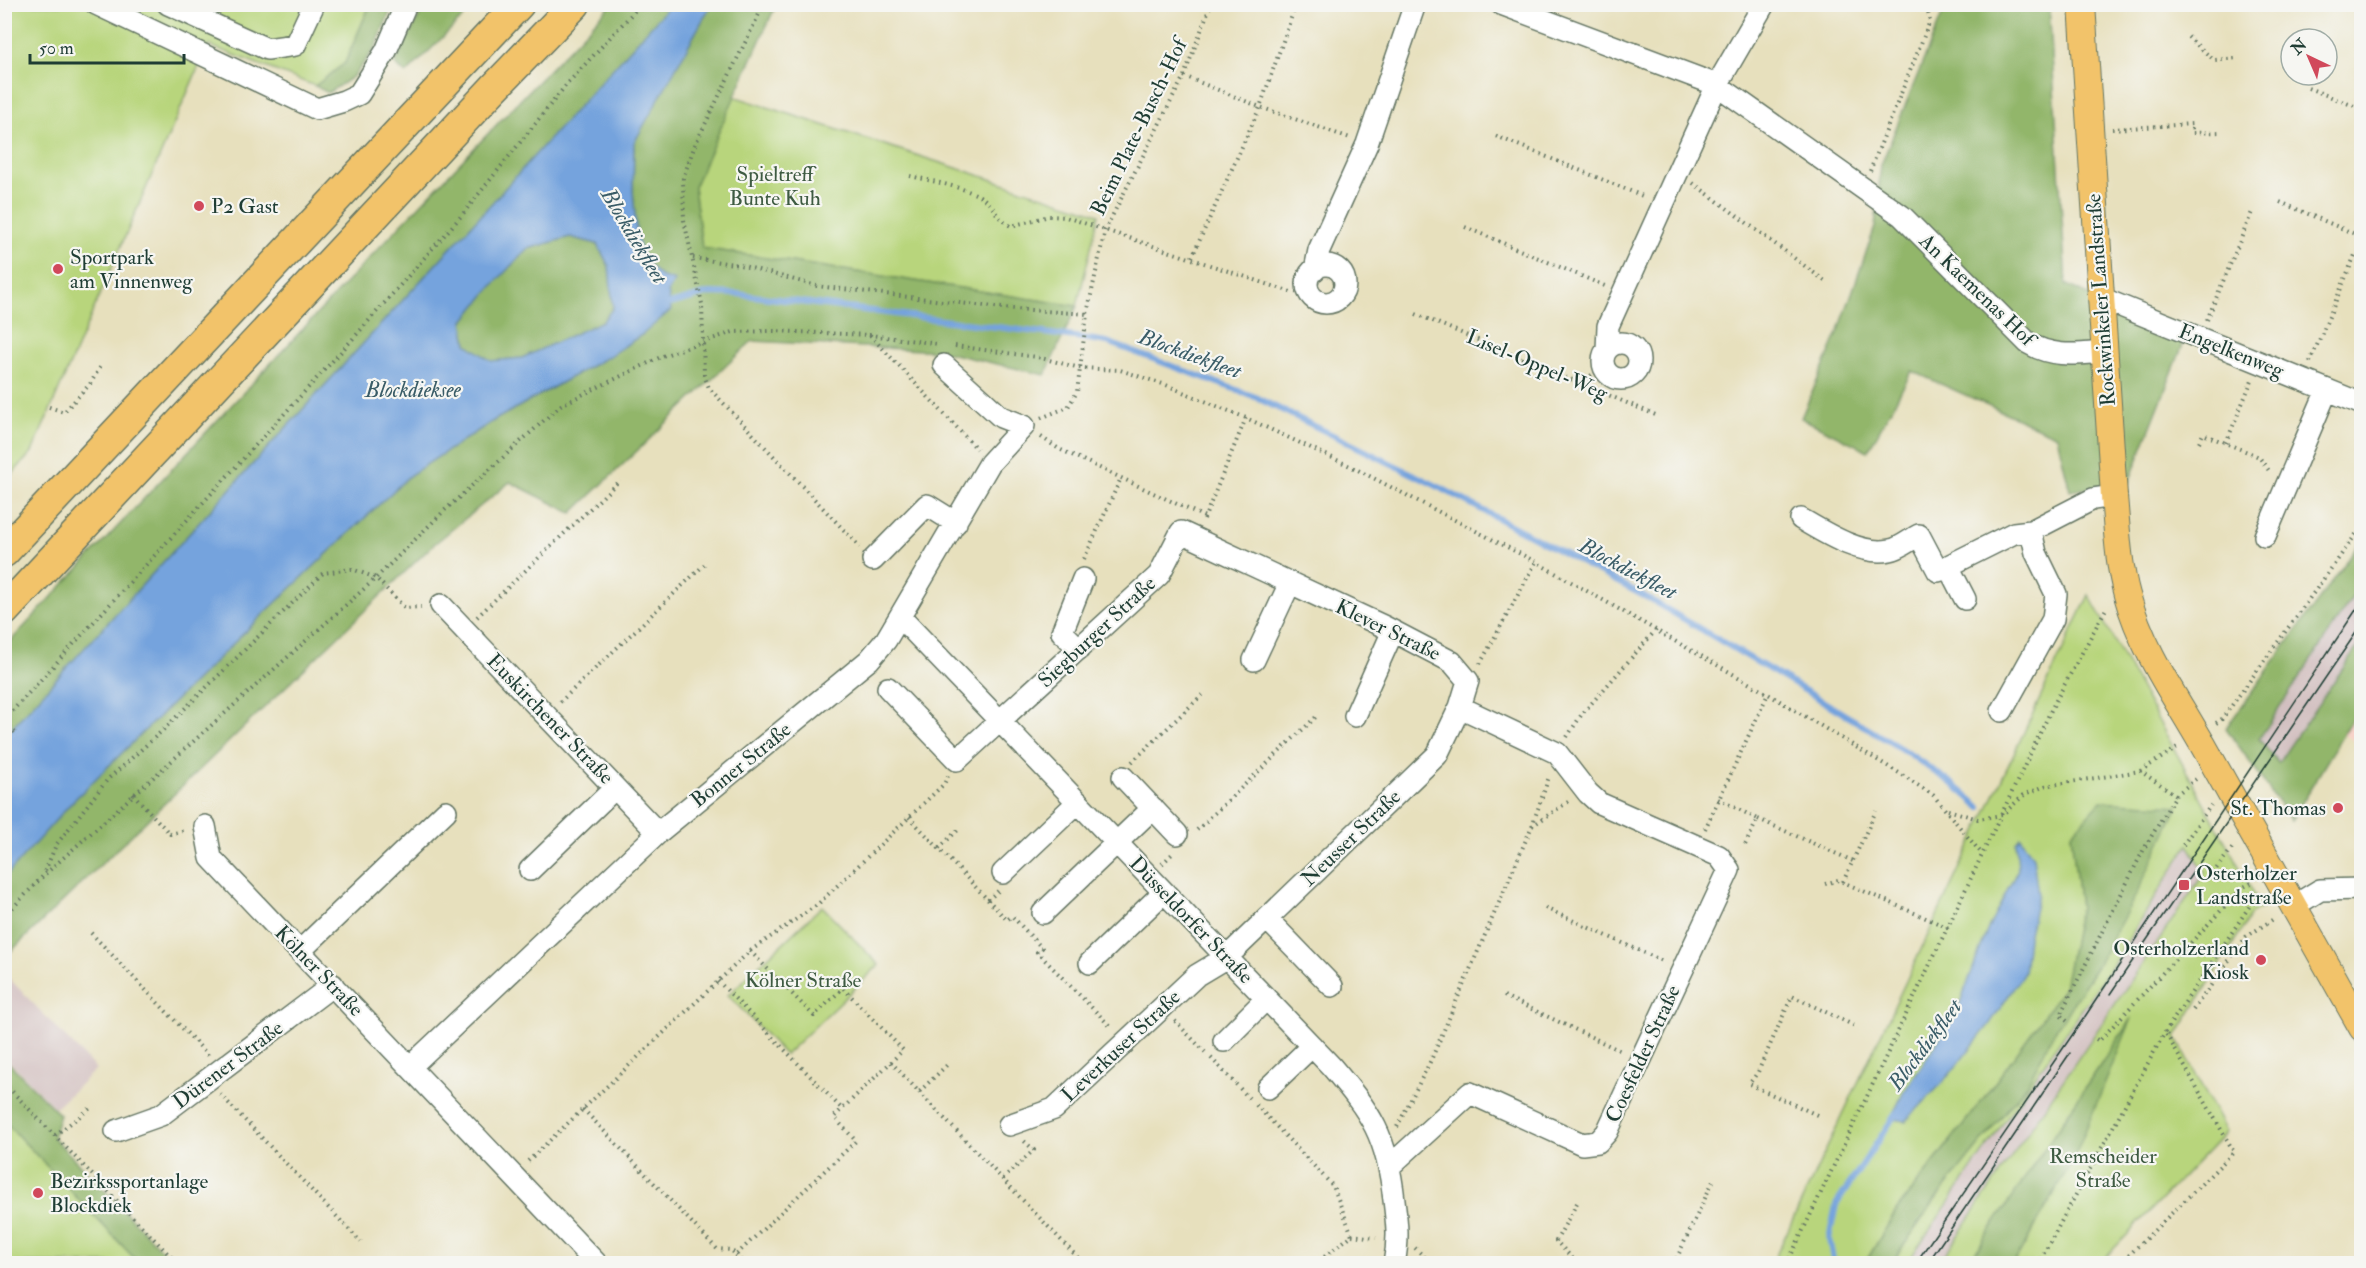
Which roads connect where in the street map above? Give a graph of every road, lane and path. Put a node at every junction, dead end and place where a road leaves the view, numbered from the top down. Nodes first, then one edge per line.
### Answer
1 (96, 4) edge
2 (168, 4) edge
3 (314, 4) edge
4 (406, 4) edge
5 (519, 4) edge
6 (575, 4) edge
7 (641, 4) edge
8 (764, 4) edge
9 (1211, 4) edge
10 (1296, 4) edge
11 (1415, 4) edge
12 (1501, 4) edge
13 (1764, 4) edge
14 (1926, 4) edge
15 (2082, 4) edge
16 (2188, 37) dead end
17 (2238, 58) dead end
18 (1184, 76) junction
19 (1717, 85) junction
20 (2308, 88) dead end
21 (1260, 107) junction
22 (2361, 109) edge
23 (2090, 130) junction
24 (2222, 132) dead end
25 (1496, 136) dead end
26 (1367, 144) junction
27 (1677, 172) junction
28 (910, 176) dead end
29 (1863, 188) junction
30 (2280, 202) dead end
31 (1662, 204) junction
32 (2252, 212) dead end
33 (1465, 227) dead end
34 (1105, 230) junction
35 (2361, 237) edge
36 (2355, 255) dead end
37 (1192, 257) junction
38 (693, 258) junction
39 (1314, 270) junction
40 (1824, 281) dead end
41 (1310, 293) junction
42 (1623, 294) junction
43 (2101, 298) junction
44 (1087, 314) junction
45 (1416, 314) dead end
46 (870, 336) junction
47 (2199, 338) junction
48 (704, 341) junction
49 (2105, 352) junction
50 (1605, 358) joint
51 (2260, 363) junction
52 (944, 365) dead end
53 (101, 366) dead end
54 (1080, 368) junction
55 (2302, 380) junction
56 (1581, 384) junction
57 (2327, 390) junction
58 (2361, 404) edge
59 (49, 406) dead end
60 (1658, 416) dead end
61 (1246, 418) junction
62 (1024, 426) junction
63 (2199, 442) dead end
64 (2226, 443) junction
65 (990, 463) junction
66 (1120, 477) junction
67 (620, 480) dead end
68 (2284, 492) junction
69 (2114, 496) junction
70 (1205, 517) junction
71 (1801, 519) dead end
72 (956, 523) junction
73 (2361, 526) edge
74 (2031, 531) junction
75 (1188, 536) junction
76 (2265, 536) dead end
77 (4, 552) edge
78 (873, 560) joint
79 (1536, 562) junction
80 (705, 564) dead end
81 (1948, 566) junction
82 (376, 578) junction
83 (1083, 579) joint
84 (1290, 583) junction
85 (2126, 594) junction
86 (1965, 599) dead end
87 (441, 605) joint
88 (4, 611) edge
89 (901, 618) junction
90 (464, 629) junction
91 (1656, 630) junction
92 (1393, 631) junction
93 (1079, 649) junction
94 (1254, 660) dead end
95 (1468, 681) junction
96 (888, 688) dead end
97 (1203, 694) dead end
98 (1768, 694) junction
99 (1460, 707) junction
100 (2002, 711) dead end
101 (546, 715) junction
102 (1318, 715) dead end
103 (1355, 716) dead end
104 (4, 720) edge
105 (1000, 721) junction
106 (10, 727) dead end
107 (18, 736) dead end
108 (2197, 736) junction
109 (1557, 753) junction
110 (957, 760) junction
111 (2140, 771) junction
112 (1124, 773) joint
113 (615, 788) junction
114 (1588, 793) junction
115 (133, 794) junction
116 (1718, 800) junction
117 (1078, 802) junction
118 (1153, 808) junction
119 (1947, 810) junction
120 (446, 811) dead end
121 (1876, 811) dead end
122 (2002, 815) junction
123 (909, 817) junction
124 (1758, 819) junction
125 (2200, 820) dead end
126 (205, 826) joint
127 (1532, 826) junction
128 (959, 829) dead end
129 (658, 833) junction
130 (1183, 839) junction
131 (1116, 842) junction
132 (2183, 845) dead end
133 (1697, 846) junction
134 (1744, 847) dead end
135 (939, 848) junction
136 (2230, 853) dead end
137 (1983, 854) junction
138 (1853, 861) junction
139 (530, 870) dead end
140 (1003, 873) dead end
141 (44, 875) junction
142 (1149, 876) junction
143 (2277, 877) junction
144 (2209, 878) dead end
145 (1844, 882) junction
146 (1825, 884) dead end
147 (2361, 889) edge
148 (1164, 892) junction
149 (2294, 906) junction
150 (1545, 908) dead end
151 (1043, 913) dead end
152 (4, 917) edge
153 (1266, 919) junction
154 (1949, 928) junction
155 (91, 933) dead end
156 (300, 951) junction
157 (750, 951) junction
158 (1227, 957) junction
159 (1090, 963) dead end
160 (1683, 970) junction
161 (718, 981) junction
162 (333, 985) junction
163 (1332, 986) dead end
164 (1504, 996) dead end
165 (1266, 999) junction
166 (1162, 1007) junction
167 (2193, 1010) dead end
168 (2067, 1021) dead end
169 (1855, 1026) dead end
170 (2361, 1028) edge
171 (2165, 1032) junction
172 (2096, 1039) dead end
173 (1224, 1041) dead end
174 (1125, 1042) junction
175 (1312, 1046) junction
176 (1640, 1059) junction
177 (891, 1062) junction
178 (949, 1063) dead end
179 (410, 1067) junction
180 (215, 1075) junction
181 (4, 1083) edge
182 (1268, 1088) dead end
183 (919, 1092) junction
184 (92, 1107) dead end
185 (583, 1108) junction
186 (842, 1109) junction
187 (1817, 1116) dead end
188 (1009, 1125) dead end
189 (116, 1131) dead end
190 (55, 1135) junction
191 (1384, 1144) junction
192 (1034, 1150) dead end
193 (1390, 1166) junction
194 (513, 1175) junction
195 (1003, 1179) junction
196 (1714, 1179) dead end
197 (1577, 1203) dead end
198 (361, 1242) dead end
199 (736, 1255) junction
200 (178, 1263) edge
201 (597, 1263) edge
202 (744, 1263) edge
203 (1084, 1263) edge
204 (1315, 1263) edge
205 (1395, 1263) edge
206 (1578, 1263) edge
207 (1674, 1263) edge
208 (1786, 1263) edge
209 (2038, 1263) edge
210 (2120, 1263) edge

1 - 4 street
2 - 3 street
5 - 77 highway
6 - 88 highway
7 - 104 path
8 - 38 path
9 - 18 path, Beim Plate-Busch-Hof
10 - 21 path
11 - 26 street
12 - 19 street, An Kaemenas Hof
13 - 19 street
14 - 29 path
15 - 23 main road, Rockwinkeler Landstraße
16 - 17 path
18 - 21 path
18 - 34 path, Beim Plate-Busch-Hof
19 - 27 street, Lisel-Oppel-Weg
19 - 29 street, An Kaemenas Hof
20 - 22 path
21 - 26 path
21 - 37 path
23 - 24 path
23 - 43 main road, Rockwinkeler Landstraße
25 - 31 path
26 - 39 street
27 - 31 street, Lisel-Oppel-Weg
27 - 40 path
28 - 34 path
29 - 49 street, An Kaemenas Hof
30 - 35 path
31 - 42 street, Lisel-Oppel-Weg
32 - 47 path
33 - 42 path
34 - 37 path, Beim Plate-Busch-Hof
34 - 44 path
36 - 55 path
37 - 41 path, Beim Plate-Busch-Hof
38 - 44 path
38 - 48 path
39 - 41 street
39 - 41 street
42 - 50 street, Lisel-Oppel-Weg
43 - 47 street, Engelkenweg
43 - 49 main road, Rockwinkeler Landstraße
44 - 54 path
45 - 56 path, Lisel-Oppel-Weg
46 - 48 path
46 - 54 path
46 - 65 path
47 - 51 street, Engelkenweg
48 - 78 path
48 - 82 path
49 - 69 main road, Rockwinkeler Landstraße
50 - 56 path
51 - 55 street, Engelkenweg
51 - 64 path
52 - 62 street
53 - 59 path
54 - 61 path
54 - 62 path
55 - 57 street, Engelkenweg
56 - 60 path, Lisel-Oppel-Weg
57 - 58 street, Engelkenweg
57 - 68 street
61 - 70 path
61 - 79 path
62 - 65 street, Bonner Straße
62 - 66 path
63 - 64 path
64 - 68 path
65 - 72 street, Bonner Straße
66 - 70 path
66 - 83 path
67 - 90 path
68 - 76 street
69 - 74 street
69 - 85 main road, Rockwinkeler Landstraße
70 - 75 path
71 - 81 street
72 - 78 street
72 - 89 street, Bonner Straße
73 - 108 path
74 - 81 street
74 - 100 street
75 - 84 street, Klever Straße
75 - 93 street, Siegburger Straße
79 - 91 path
79 - 95 path
80 - 101 path
81 - 86 street
82 - 87 path
82 - 115 path
82 - 141 path
83 - 93 street
84 - 92 street, Klever Straße
84 - 94 street
85 - 108 main road
85 - 122 path
87 - 90 street, Euskirchener Straße
89 - 105 street, Düsseldorfer Straße
89 - 129 street, Bonner Straße
90 - 101 street, Euskirchener Straße
91 - 98 path
91 - 109 path
92 - 95 street, Klever Straße
92 - 103 street
93 - 105 street, Siegburger Straße
95 - 99 street
96 - 110 street
97 - 112 path
98 - 116 path
98 - 119 path
99 - 109 street
99 - 153 street, Neusser Straße
101 - 113 street, Euskirchener Straße
102 - 130 path
105 - 110 street, Siegburger Straße
105 - 117 street, Düsseldorfer Straße
106 - 107 path
108 - 111 path
108 - 143 main road
109 - 114 street
109 - 127 path
110 - 123 path
111 - 122 path
111 - 168 path
112 - 118 street
113 - 129 street, Euskirchener Straße
113 - 139 street
114 - 127 path
114 - 133 street
115 - 126 path
115 - 141 path
116 - 124 path
116 - 133 path
117 - 131 street, Düsseldorfer Straße
117 - 140 street
118 - 130 street
118 - 131 street
119 - 122 path
119 - 137 path
120 - 156 street
121 - 138 path
122 - 137 path
123 - 135 path
123 - 157 path
124 - 134 path
124 - 138 path
125 - 132 path
126 - 156 street, Kölner Straße
127 - 191 path
128 - 135 path
129 - 179 street, Bonner Straße
130 - 142 path
131 - 142 street, Düsseldorfer Straße
131 - 151 street
133 - 160 street, Coesfelder Straße
135 - 174 path
136 - 144 path
137 - 154 path
138 - 145 path
141 - 152 path
142 - 148 street, Düsseldorfer Straße
143 - 149 main road
143 - 171 path
143 - 172 path
145 - 146 path
145 - 154 path
147 - 149 street
148 - 158 street, Düsseldorfer Straße
148 - 159 street
149 - 167 path
149 - 170 main road
150 - 160 path
153 - 158 street, Neusser Straße
153 - 163 street
154 - 208 path
155 - 180 path
156 - 162 street, Kölner Straße
157 - 161 path
157 - 177 path
158 - 165 street, Düsseldorfer Straße
158 - 166 street, Leverkuser Straße
160 - 176 street, Coesfelder Straße
161 - 185 path
161 - 186 path
162 - 179 street, Kölner Straße
162 - 180 street, Dürener Straße
164 - 176 path
165 - 173 street
165 - 175 street, Düsseldorfer Straße
166 - 174 street, Leverkuser Straße
166 - 204 path
169 - 187 path
171 - 209 path
171 - 210 path
174 - 188 street, Leverkuser Straße
175 - 182 street
175 - 191 street, Düsseldorfer Straße
176 - 193 street, Coesfelder Straße
177 - 183 path
177 - 186 path
178 - 183 path
179 - 194 street, Kölner Straße
180 - 189 street, Dürener Straße
180 - 198 path
181 - 190 path
183 - 195 path
184 - 190 path
185 - 194 path
185 - 199 path
186 - 199 path
190 - 200 path
191 - 193 street, Düsseldorfer Straße
192 - 195 path
193 - 205 street, Düsseldorfer Straße
194 - 201 street, Kölner Straße
195 - 203 path
196 - 207 path
197 - 206 path
199 - 202 path

